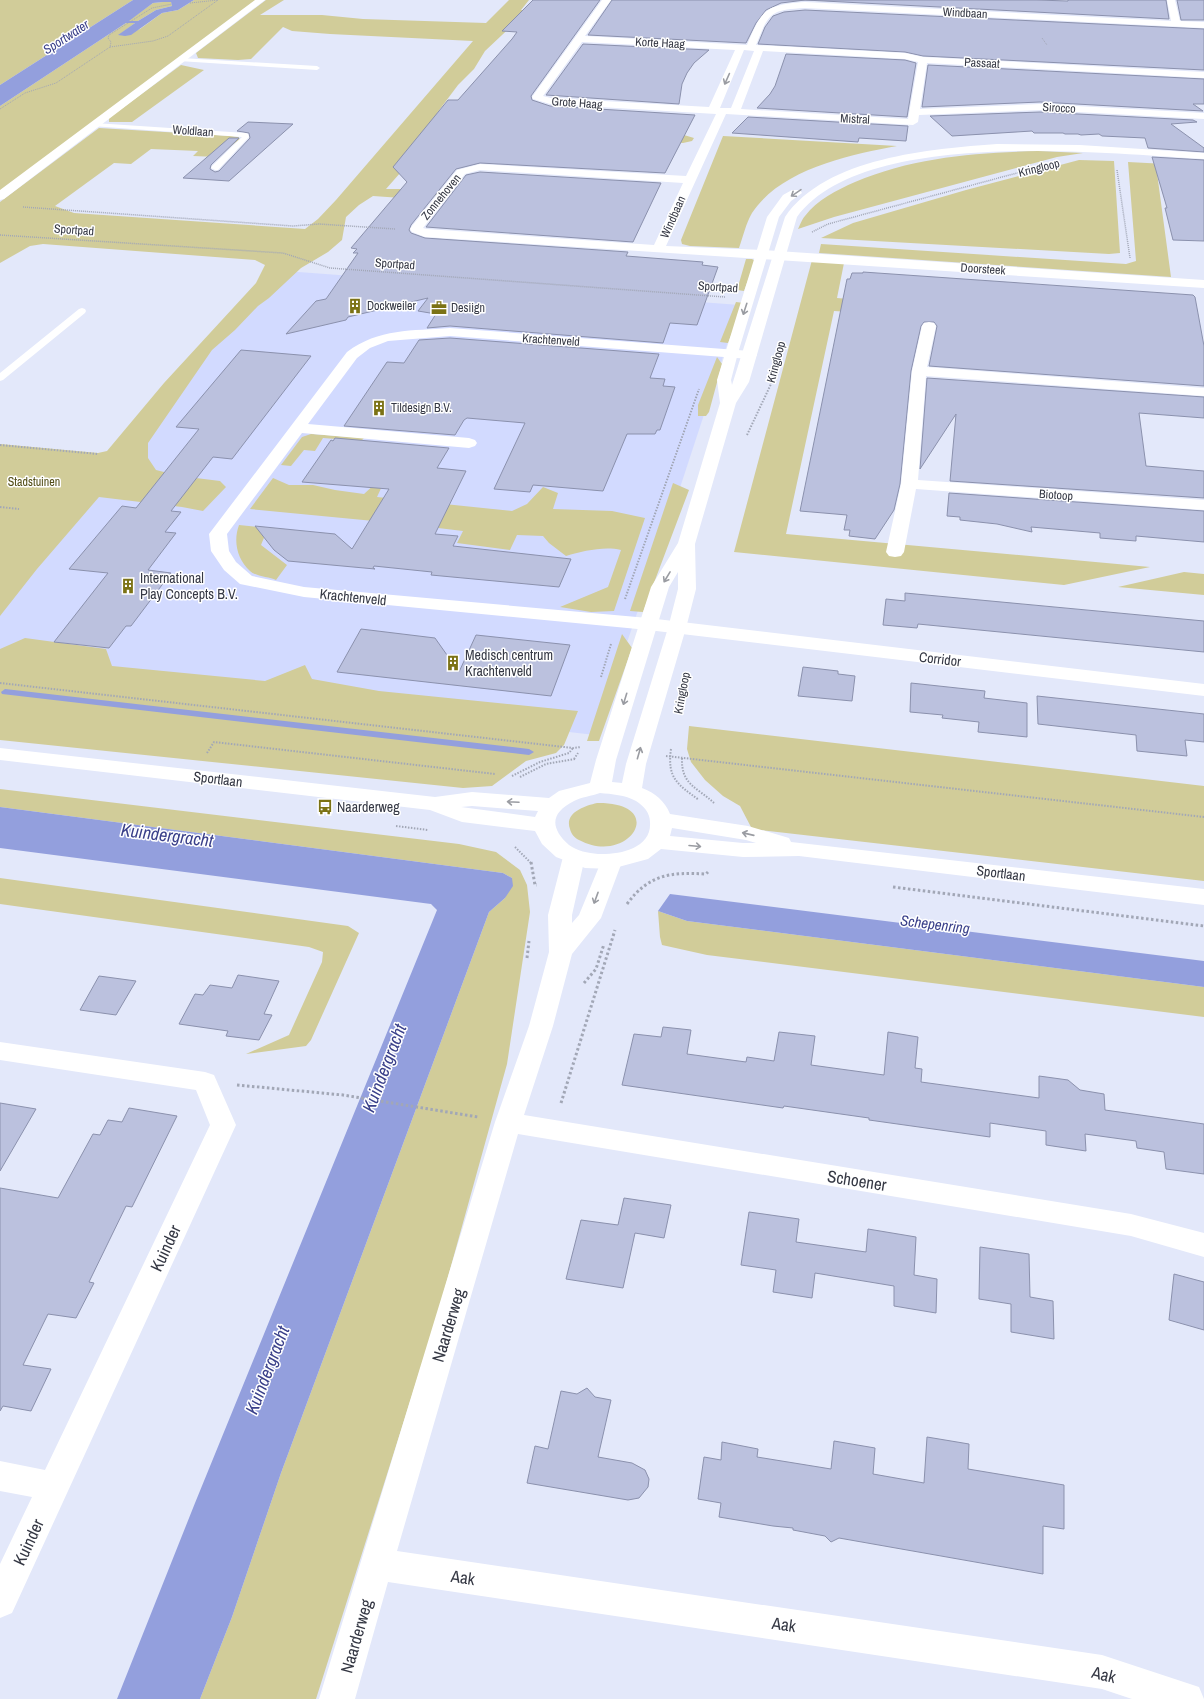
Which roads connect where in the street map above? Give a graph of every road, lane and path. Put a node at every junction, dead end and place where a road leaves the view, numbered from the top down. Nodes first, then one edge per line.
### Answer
1 (218, 0) edge
2 (261, 0) edge
3 (607, 0) edge
4 (912, 0) edge
5 (1172, 0) edge
6 (190, 3) dead end
7 (172, 4) dead end
8 (910, 10) junction
9 (1176, 23) junction
10 (1204, 24) edge
11 (580, 39) junction
12 (110, 47) junction
13 (750, 48) junction
14 (181, 60) junction
15 (923, 60) junction
16 (317, 68) dead end
17 (1204, 75) edge
18 (0, 109) edge
19 (717, 111) junction
20 (735, 112) junction
21 (915, 112) junction
22 (1204, 116) edge
23 (94, 125) junction
24 (1204, 151) edge
25 (1204, 156) edge
26 (1117, 165) dead end
27 (215, 168) dead end
28 (1035, 168) dead end
29 (690, 180) junction
30 (0, 196) edge
31 (16, 206) dead end
32 (416, 229) junction
33 (0, 234) edge
34 (658, 249) junction
35 (763, 254) junction
36 (779, 255) junction
37 (804, 257) junction
38 (1134, 280) junction
39 (1204, 284) edge
40 (749, 299) junction
41 (82, 311) dead end
42 (929, 326) dead end
43 (782, 339) dead end
44 (731, 354) junction
45 (750, 355) junction
46 (918, 371) junction
47 (0, 378) edge
48 (1204, 392) edge
49 (728, 403) junction
50 (297, 428) junction
51 (746, 440) dead end
52 (469, 443) dead end
53 (0, 445) edge
54 (98, 454) dead end
55 (908, 484) junction
56 (1204, 505) edge
57 (0, 507) edge
58 (20, 509) dead end
59 (687, 543) junction
60 (895, 552) dead end
61 (648, 624) junction
62 (677, 628) junction
63 (1204, 690) edge
64 (573, 748) dead end
65 (671, 748) dead end
66 (0, 754) edge
67 (206, 754) dead end
68 (682, 758) dead end
69 (496, 774) dead end
70 (504, 775) dead end
71 (512, 776) junction
72 (600, 787) junction
73 (631, 791) junction
74 (485, 800) junction
75 (435, 804) junction
76 (552, 805) junction
77 (662, 820) junction
78 (543, 825) junction
79 (717, 835) junction
80 (656, 842) junction
81 (574, 857) junction
82 (611, 862) junction
83 (1204, 897) edge
84 (624, 908) dead end
85 (615, 930) dead end
86 (561, 952) junction
87 (0, 1052) edge
88 (205, 1082) junction
89 (508, 1122) junction
90 (552, 1130) junction
91 (1204, 1244) edge
92 (0, 1476) edge
93 (54, 1486) junction
94 (377, 1564) junction
95 (0, 1601) edge
96 (337, 1699) edge
97 (1187, 1699) edge

1 - 6 path
1 - 12 path
2 - 14 street
3 - 11 street, Grote Haag
4 - 8 street
5 - 9 street
7 - 12 path
8 - 9 street, Windbaan
8 - 13 street, Windbaan
9 - 10 street, Windbaan
11 - 13 street, Korte Haag
11 - 19 street, Grote Haag
12 - 18 path
13 - 15 street, Passaat
13 -> 19 street, Windbaan
13 - 20 street, Windbaan
14 - 16 lane
14 - 23 street
15 - 17 street, Passaat
15 - 21 street
19 - 20 street
19 - 29 street, Windbaan
20 - 21 street, Mistral
21 - 22 street, Sirocco
23 - 27 lane, Woldlaan
23 - 30 street
24 -> 35 street, Kringloop
25 - 36 street, Kringloop
26 - 38 path
28 - 37 path, Kringloop
29 - 32 street, Zonnehoven
29 - 34 street, Windbaan
31 - 32 path
32 - 34 street, Zonnehoven
33 - 40 path, Sportpad
34 - 35 street, Windbaan
35 - 36 street, Doorsteek
35 - 40 street, Kringloop
36 - 37 street, Doorsteek
36 - 45 street, Kringloop
37 - 38 street, Doorsteek
38 - 39 street, Doorsteek
40 -> 44 street, Kringloop
41 - 47 lane
42 - 46 street
43 - 51 path, Kringloop
44 - 45 street, Krachtenveld
44 - 49 street, Kringloop
44 - 50 street, Krachtenveld
45 - 49 street, Kringloop
46 - 48 street
46 - 55 street
49 - 59 street, Kringloop
50 - 52 street
50 - 61 street, Krachtenveld
53 - 54 path
55 - 56 street, Biotoop
55 - 60 street
57 - 58 path
59 -> 61 street, Kringloop
59 - 62 street, Kringloop
61 - 62 street, Krachtenveld
61 -> 72 street, Kringloop
62 - 63 street, Corridor
73 -> 62 street, Kringloop
64 - 71 path
65 - 79 path
66 - 75 street, Sportlaan
67 - 69 path
68 - 79 path
70 - 71 path
71 - 74 path
72 - 73 street
72 - 76 street
73 - 77 street
74 - 75 street, Sportlaan
76 -> 74 street, Sportlaan
75 - 78 street, Sportlaan
76 - 78 street
77 - 79 street, Sportlaan
77 - 80 street
78 - 81 street
80 -> 79 street, Sportlaan
79 - 83 street, Sportlaan
79 - 84 path
80 - 82 street
81 - 82 street
81 - 86 street, Naarderweg
82 -> 86 street, Naarderweg
85 - 90 path
86 - 89 street, Naarderweg
87 - 88 street
88 - 89 path
88 - 93 street, Kuinder
89 - 90 street, Schoener
89 - 94 street, Naarderweg
90 - 91 street, Schoener
92 - 93 street
93 - 95 street, Kuinder
94 - 96 street, Naarderweg
94 - 97 street, Aak

